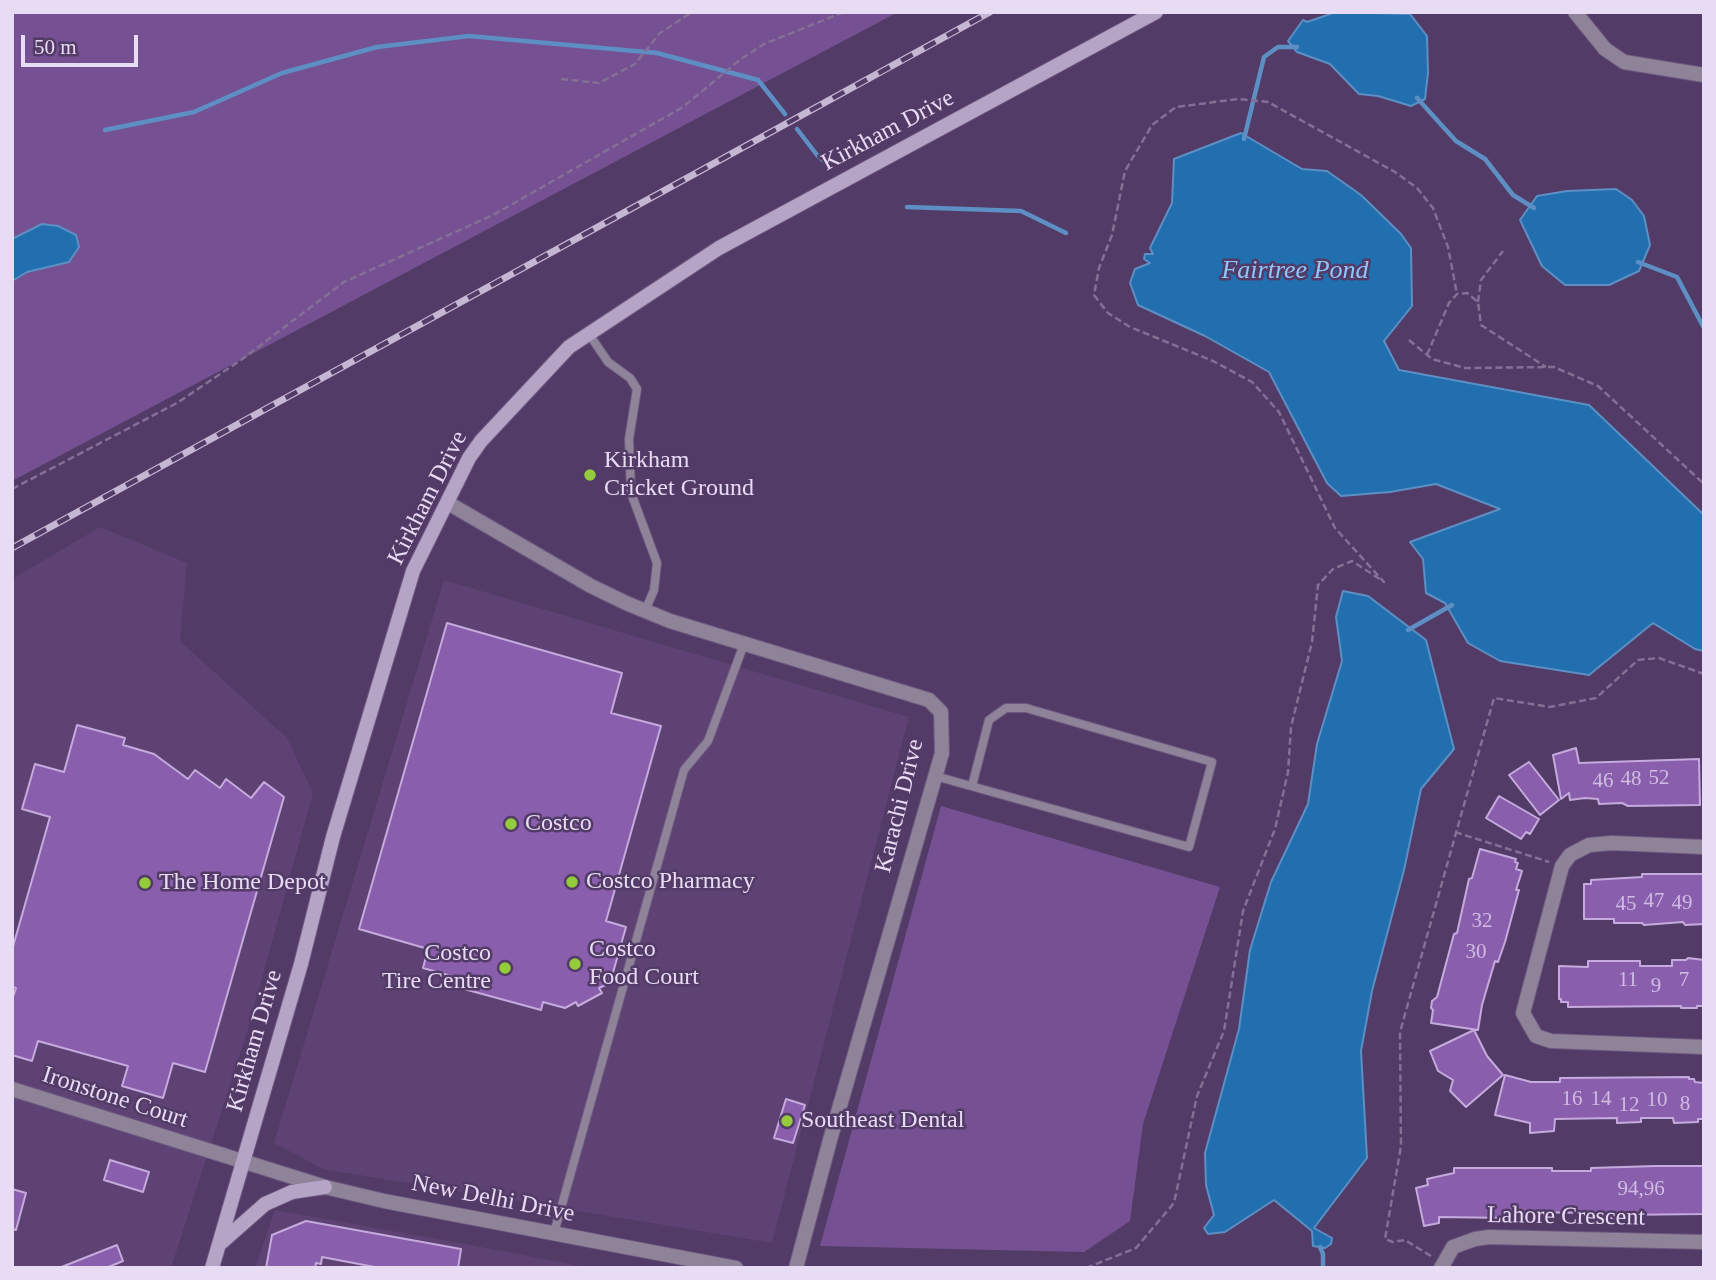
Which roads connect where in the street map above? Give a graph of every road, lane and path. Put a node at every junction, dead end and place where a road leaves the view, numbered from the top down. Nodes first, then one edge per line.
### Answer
1 (692, 12) edge
2 (844, 12) edge
3 (1156, 12) edge
4 (1575, 12) edge
5 (1704, 75) edge
6 (561, 79) dead end
7 (1503, 251) dead end
8 (1457, 294) junction
9 (1478, 302) junction
10 (589, 334) junction
11 (1409, 340) dead end
12 (1427, 355) junction
13 (1546, 367) junction
14 (1704, 484) edge
15 (12, 489) edge
16 (449, 503) junction
17 (645, 611) junction
18 (744, 644) junction
19 (1704, 674) edge
20 (935, 776) junction
21 (972, 786) junction
22 (1455, 832) junction
23 (1704, 847) edge
24 (1562, 866) junction
25 (1704, 1048) edge
26 (12, 1089) edge
27 (244, 1162) junction
28 (326, 1187) junction
29 (554, 1233) junction
30 (1704, 1242) edge
31 (221, 1243) junction
32 (1442, 1265) edge
33 (212, 1268) edge
34 (736, 1268) edge
35 (796, 1268) edge
36 (1086, 1268) edge

1 - 6 path
2 - 15 path
3 - 10 street, Kirkham Drive
4 - 5 street
7 - 9 path
8 - 9 path
8 - 12 path
8 - 36 path
9 - 13 path
10 - 16 street, Kirkham Drive
10 - 17 lane
11 - 12 path
12 - 13 path
13 - 14 path
16 - 17 street, Karachi Drive
16 - 27 street, Kirkham Drive
17 - 18 street, Karachi Drive
18 - 20 street, Karachi Drive
18 - 29 lane
19 - 22 path
20 - 21 lane
20 - 35 street, Karachi Drive
21 - 21 lane
22 - 24 path
22 - 32 path
23 - 24 street
24 - 25 street
26 - 27 street, Ironstone Court
27 - 28 street, New Delhi Drive
27 - 31 street, Kirkham Drive
28 - 29 street, New Delhi Drive
28 - 31 street
29 - 34 street, New Delhi Drive
30 - 32 street, Lahore Crescent
31 - 33 street, Kirkham Drive

